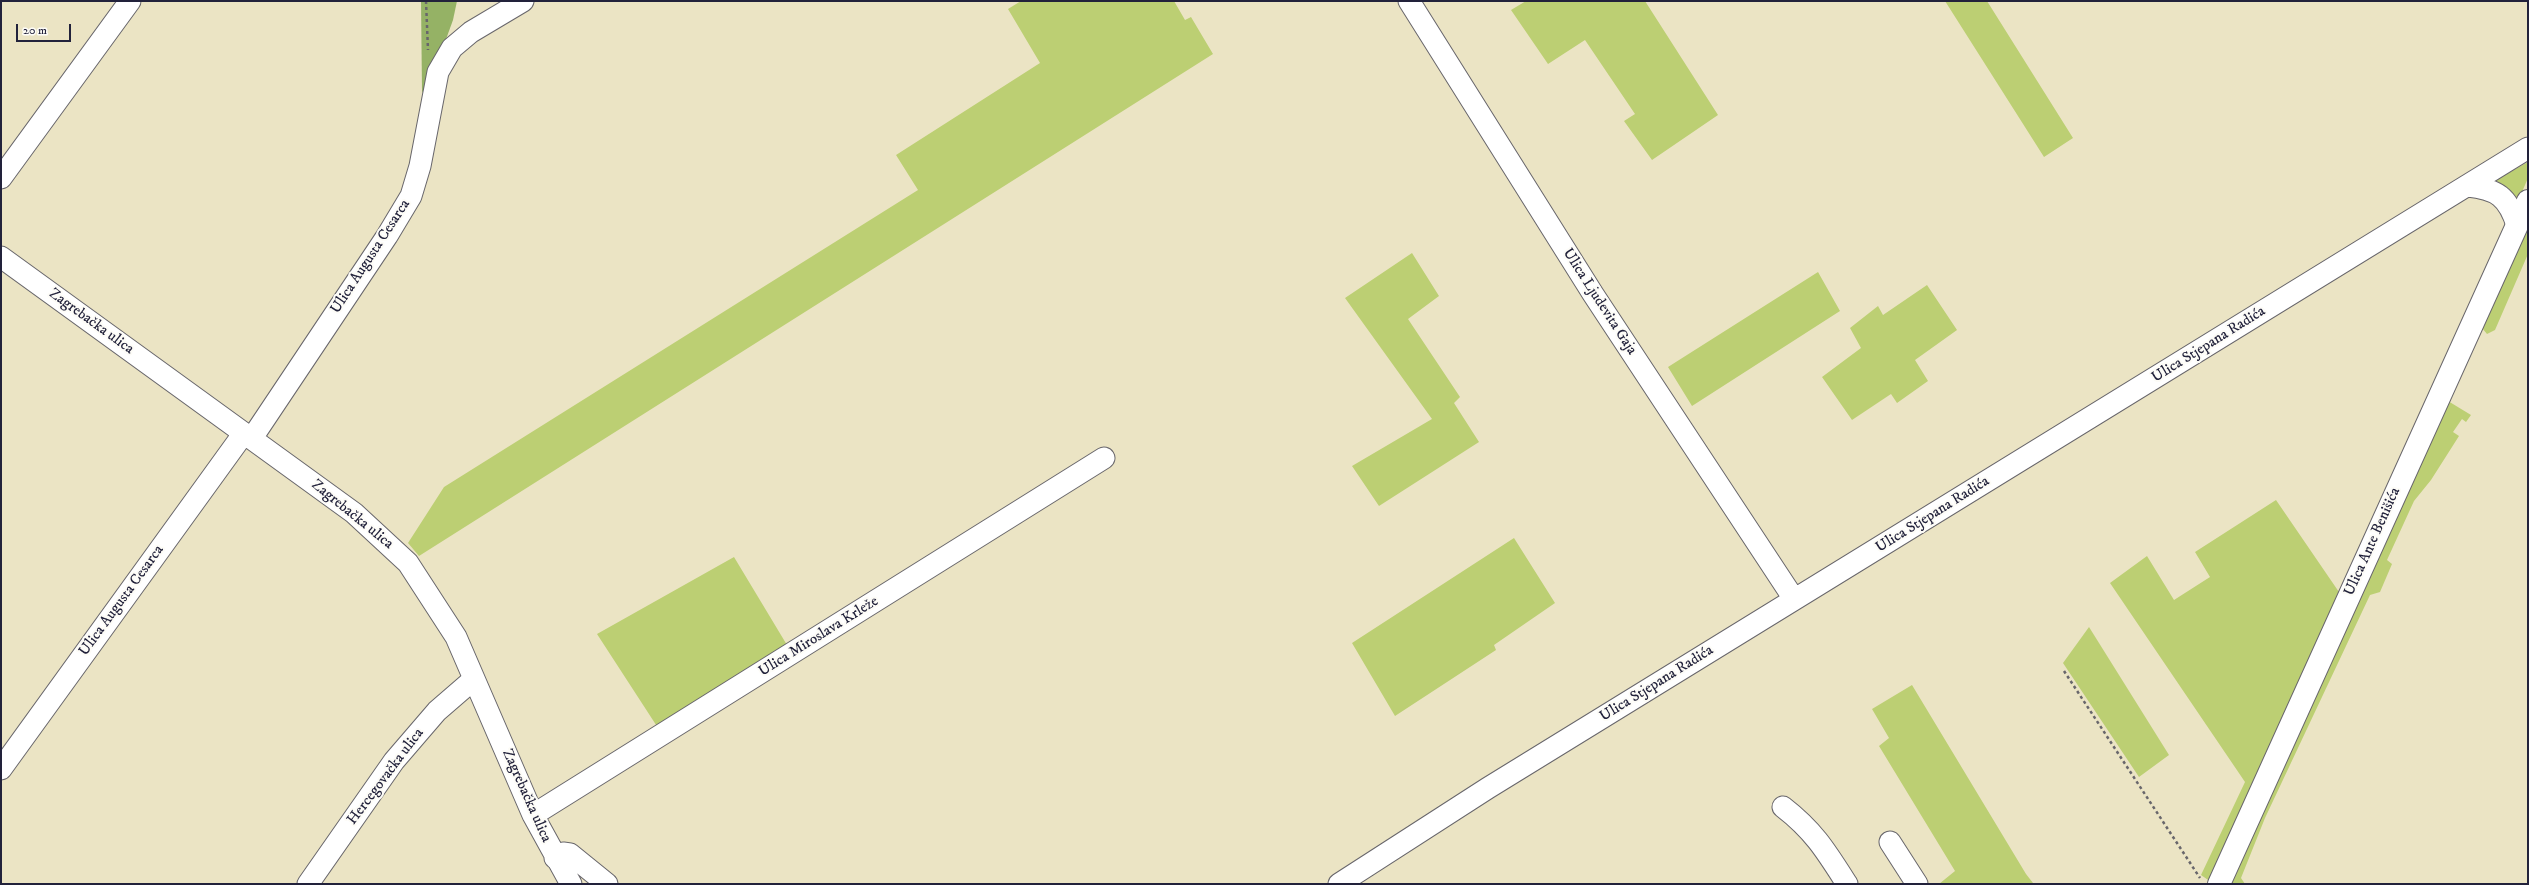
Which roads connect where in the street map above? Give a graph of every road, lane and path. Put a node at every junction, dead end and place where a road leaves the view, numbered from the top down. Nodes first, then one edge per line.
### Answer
1 (130, 1) edge
2 (426, 1) edge
3 (523, 1) edge
4 (1409, 1) edge
5 (436, 79) junction
6 (2528, 148) edge
7 (1, 178) edge
8 (2468, 186) junction
9 (2528, 201) edge
10 (2517, 225) junction
11 (1, 257) edge
12 (248, 436) junction
13 (1104, 458) dead end
14 (1794, 599) junction
15 (2064, 671) dead end
16 (474, 679) junction
17 (1, 769) edge
18 (1782, 807) dead end
19 (533, 815) junction
20 (1890, 842) dead end
21 (555, 858) junction
22 (2210, 882) edge
23 (308, 884) edge
24 (571, 884) edge
25 (607, 884) edge
26 (1339, 884) edge
27 (1847, 884) edge
28 (1916, 884) edge

1 - 7 street
2 - 5 path
3 - 5 street, Ulica Augusta Cesarca
4 - 14 street, Ulica Ljudevita Gaja
5 - 12 street, Ulica Augusta Cesarca
6 - 8 street, Ulica Stjepana Radića
8 - 10 street
8 - 14 street, Ulica Stjepana Radića
9 - 10 main road, Ulica Ante Benišića
10 - 22 main road, Ulica Ante Benišića
11 - 12 street, Zagrebačka ulica
12 - 16 street, Zagrebačka ulica
12 - 17 street, Ulica Augusta Cesarca
13 - 19 street, Ulica Miroslava Krleže
14 - 26 street, Ulica Stjepana Radića
15 - 22 path
16 - 19 street, Zagrebačka ulica
16 - 23 street, Hercegovačka ulica
18 - 27 street
19 - 21 street, Zagrebačka ulica
20 - 28 street
21 - 24 street, Zagrebačka ulica
21 - 25 street

